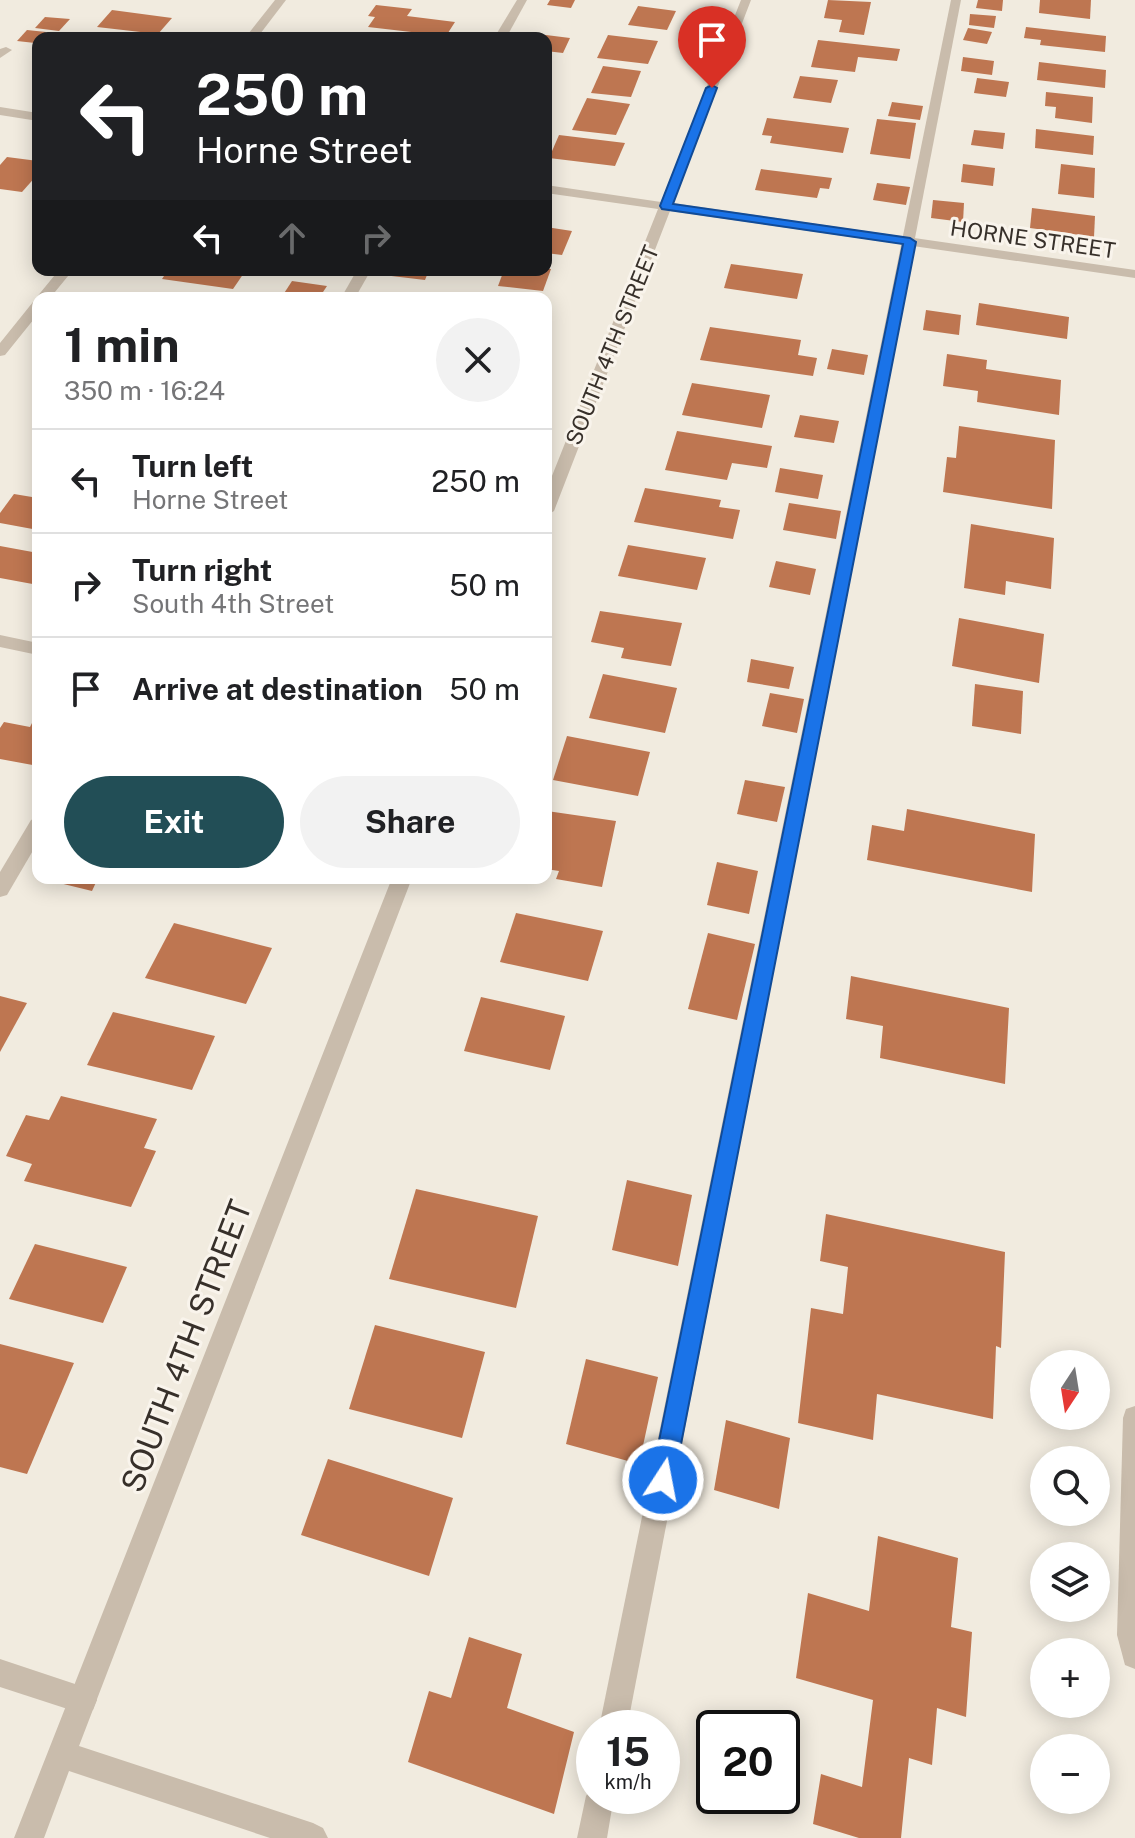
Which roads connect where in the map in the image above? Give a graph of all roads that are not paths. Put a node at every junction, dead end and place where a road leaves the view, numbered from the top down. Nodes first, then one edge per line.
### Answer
1 (281, 0) edge
2 (522, 0) edge
3 (746, 0) edge
4 (956, 0) edge
5 (256, 32) edge
6 (503, 32) edge
7 (0, 111) edge
8 (32, 116) edge
9 (552, 190) edge
10 (666, 206) junction
11 (910, 242) junction
12 (1135, 274) edge
13 (61, 276) edge
14 (48, 292) edge
15 (32, 312) edge
16 (0, 352) edge
17 (552, 496) edge
18 (0, 641) edge
19 (32, 648) edge
20 (32, 835) edge
21 (400, 884) edge
22 (0, 889) edge
23 (1135, 1418) edge
24 (1135, 1655) edge
25 (0, 1673) edge
26 (83, 1700) junction
27 (617, 1710) edge
28 (62, 1754) junction
29 (597, 1814) edge
30 (29, 1838) edge
31 (313, 1838) edge
32 (592, 1838) edge

1 - 5 street
2 - 6 street
3 - 10 street, SOUTH 4TH STREET
4 - 11 street
7 - 8 street
9 - 10 street, HORNE STREET
10 - 11 street, HORNE STREET
10 - 17 street, SOUTH 4TH STREET
11 - 12 street, HORNE STREET
11 - 27 street
13 - 14 street
15 - 16 street
18 - 19 street
20 - 22 street
21 - 26 street, SOUTH 4TH STREET
23 - 24 street
25 - 26 street
26 - 28 street, SOUTH 4TH STREET
28 - 30 street, SOUTH 4TH STREET
28 - 31 street
29 - 32 street

